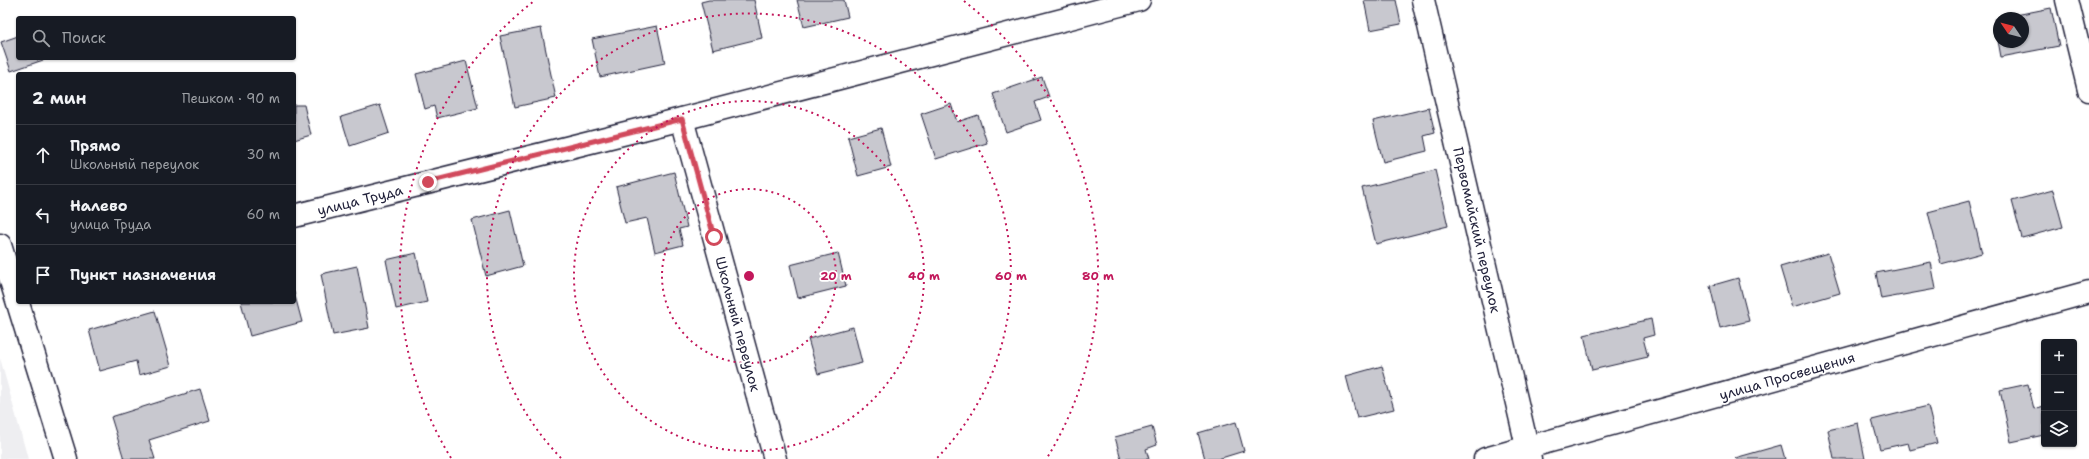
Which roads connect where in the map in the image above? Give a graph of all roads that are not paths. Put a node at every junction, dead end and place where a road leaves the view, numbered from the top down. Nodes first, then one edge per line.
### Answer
1 (1139, 0) edge
2 (1423, 0) edge
3 (2067, 0) edge
4 (2089, 90) edge
5 (682, 119) junction
6 (296, 216) edge
7 (0, 245) edge
8 (10, 287) edge
9 (2089, 292) edge
10 (1529, 454) edge
11 (66, 459) edge
12 (775, 459) edge
13 (1485, 459) edge

1 - 5 street, улица Труда
2 - 10 street, Первомайский переулок
3 - 4 street
5 - 6 street, улица Труда
5 - 12 street, Школьный переулок
7 - 8 street
8 - 11 street
9 - 10 street, улица Просвещения
10 - 13 street, улица Просвещения

